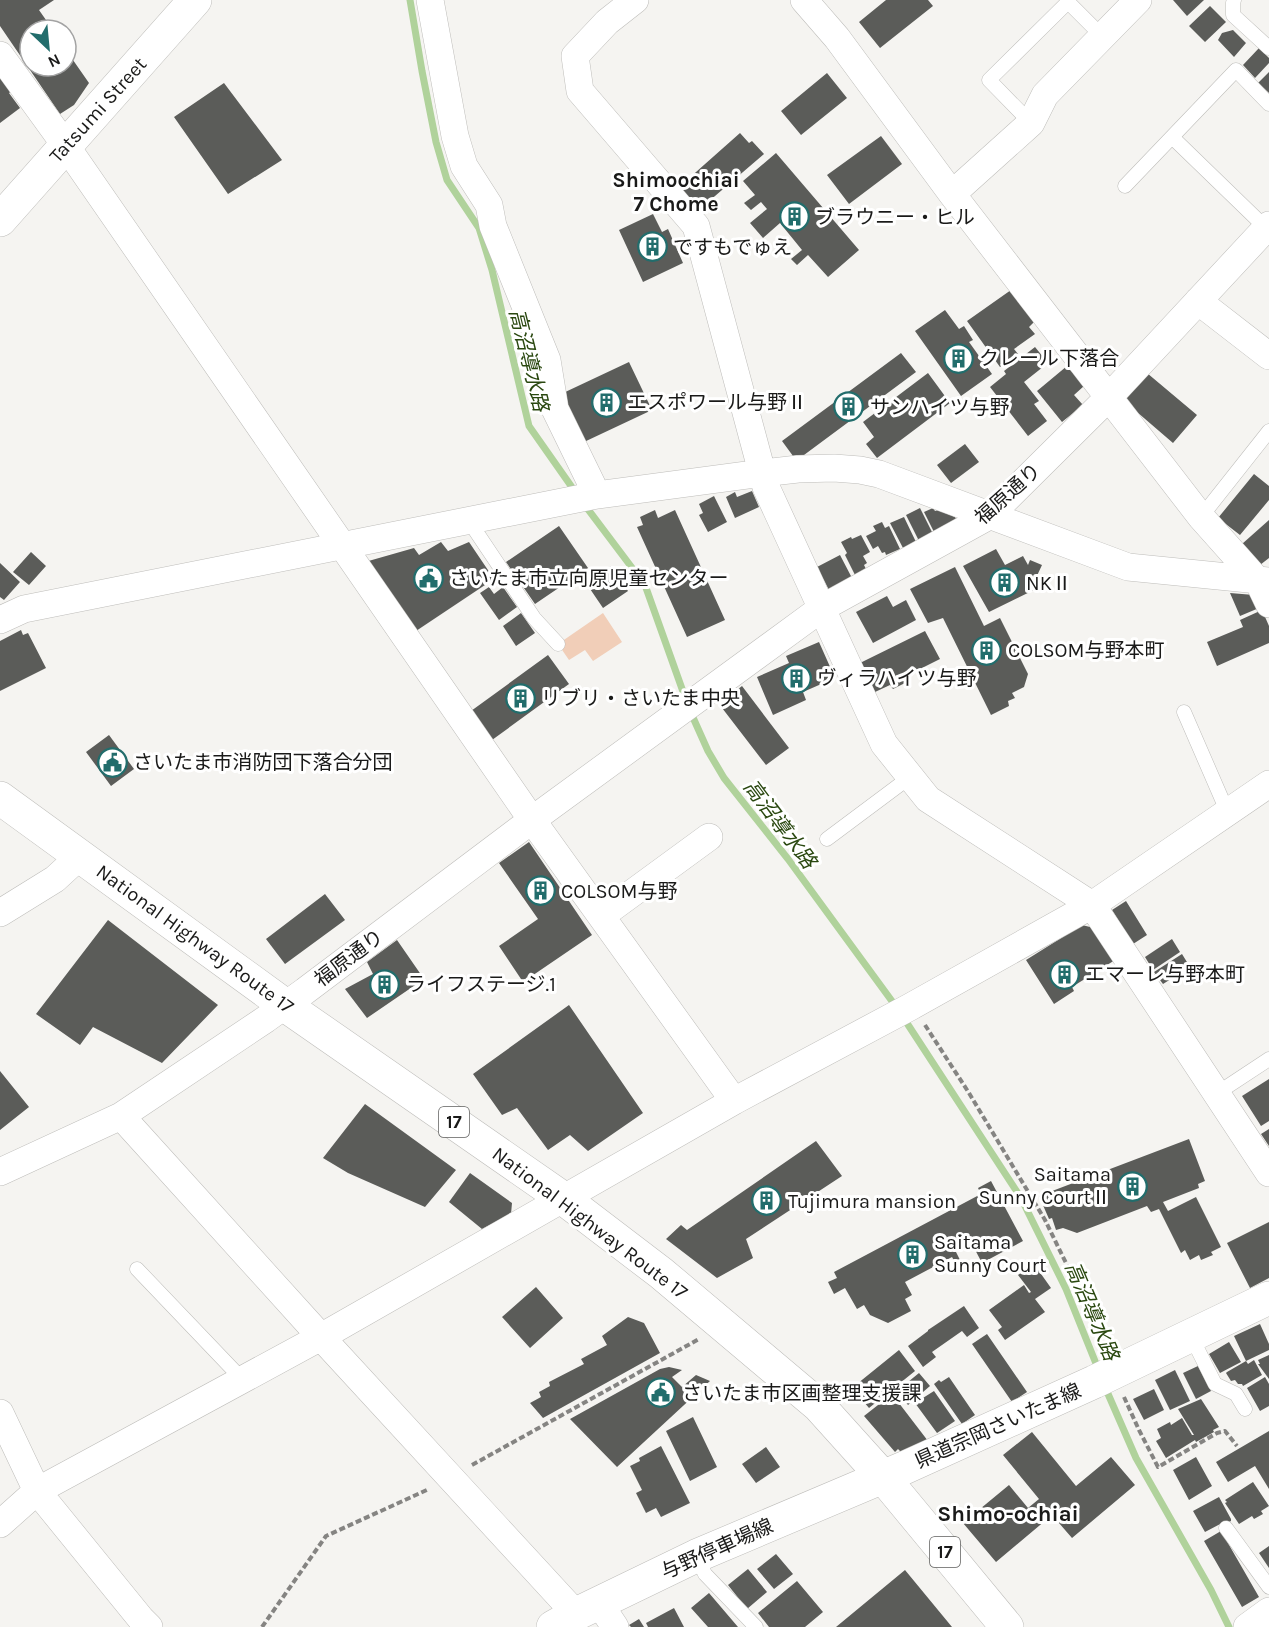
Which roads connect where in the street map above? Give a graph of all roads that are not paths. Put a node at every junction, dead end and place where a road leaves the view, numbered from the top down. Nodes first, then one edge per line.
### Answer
1 (195, 0) edge
2 (430, 0) edge
3 (635, 0) edge
4 (804, 0) edge
5 (1138, 0) edge
6 (1234, 0) edge
7 (1102, 37) junction
8 (1269, 48) edge
9 (0, 55) edge
10 (1269, 104) edge
11 (1031, 123) junction
12 (1172, 137) junction
13 (66, 146) junction
14 (1125, 186) dead end
15 (952, 194) junction
16 (0, 220) edge
17 (1268, 227) edge
18 (1198, 301) junction
19 (1269, 356) edge
20 (1109, 397) junction
21 (1269, 431) edge
22 (762, 472) junction
23 (586, 497) junction
24 (989, 516) junction
25 (1201, 517) junction
26 (469, 521) junction
27 (341, 546) junction
28 (1265, 589) edge
29 (822, 608) junction
30 (0, 620) edge
31 (558, 644) dead end
32 (1184, 712) dead end
33 (910, 777) junction
34 (1269, 784) edge
35 (0, 798) edge
36 (1227, 812) junction
37 (532, 820) junction
38 (709, 837) dead end
39 (827, 839) dead end
40 (80, 856) junction
41 (1092, 905) junction
42 (0, 913) edge
43 (601, 916) junction
44 (286, 1006) junction
45 (1269, 1059) edge
46 (1216, 1094) junction
47 (734, 1101) junction
48 (121, 1116) junction
49 (0, 1172) edge
50 (1269, 1173) edge
51 (564, 1199) junction
52 (137, 1269) dead end
53 (1269, 1298) edge
54 (1191, 1336) junction
55 (321, 1337) junction
56 (242, 1380) junction
57 (1245, 1409) dead end
58 (0, 1413) edge
59 (883, 1477) junction
60 (37, 1491) junction
61 (0, 1524) edge
62 (1226, 1528) dead end
63 (696, 1556) junction
64 (1269, 1587) edge
65 (1269, 1611) edge
66 (586, 1618) edge
67 (149, 1627) edge
68 (756, 1627) edge
69 (1007, 1627) edge
70 (1247, 1627) edge

1 - 13 main road, Tatsumi Street
2 - 23 street
3 - 22 street
4 - 15 street
5 - 7 street
6 - 8 lane
7 - 11 street
7 - 11 lane
9 - 13 street
10 - 12 lane
11 - 15 street
12 - 14 lane
12 - 17 lane
13 - 16 main road, Tatsumi Street
13 - 27 street
15 - 20 street
17 - 18 street, 福原通り
18 - 19 street
18 - 20 street, 福原通り
20 - 24 street, 福原通り
20 - 25 street
21 - 25 lane
22 - 23 street
22 - 24 street
22 - 29 street
23 - 26 street
24 - 28 street
24 - 29 street, 福原通り
25 - 28 street
26 - 27 street
26 - 31 lane
27 - 30 street
27 - 37 street
29 - 33 street
29 - 37 street, 福原通り
32 - 36 lane
33 - 39 lane
33 - 41 street
34 - 36 street
35 - 40 main road, National Highway Route 17 / 17
36 - 41 street
37 - 43 street
37 - 44 street, 福原通り
38 - 43 street
40 - 42 street
40 - 44 main road, National Highway Route 17 / 17
41 - 46 street
41 - 47 street
43 - 47 street
44 - 48 street, 福原通り
44 - 51 main road, National Highway Route 17 / 17
45 - 46 lane
46 - 50 street
47 - 51 street
48 - 49 street, 福原通り
48 - 55 street
51 - 55 street
51 - 59 main road, National Highway Route 17 / 17
52 - 56 lane
53 - 54 main road, 県道宗岡さいたま線
54 - 57 lane
54 - 59 main road, 県道宗岡さいたま線
55 - 56 street
55 - 66 street
56 - 60 street
58 - 60 street
59 - 63 main road, 与野停車場線
59 - 69 main road, National Highway Route 17 / 17
60 - 61 street
60 - 67 street
62 - 64 lane
63 - 66 main road, 与野停車場線
63 - 68 lane
65 - 70 street

